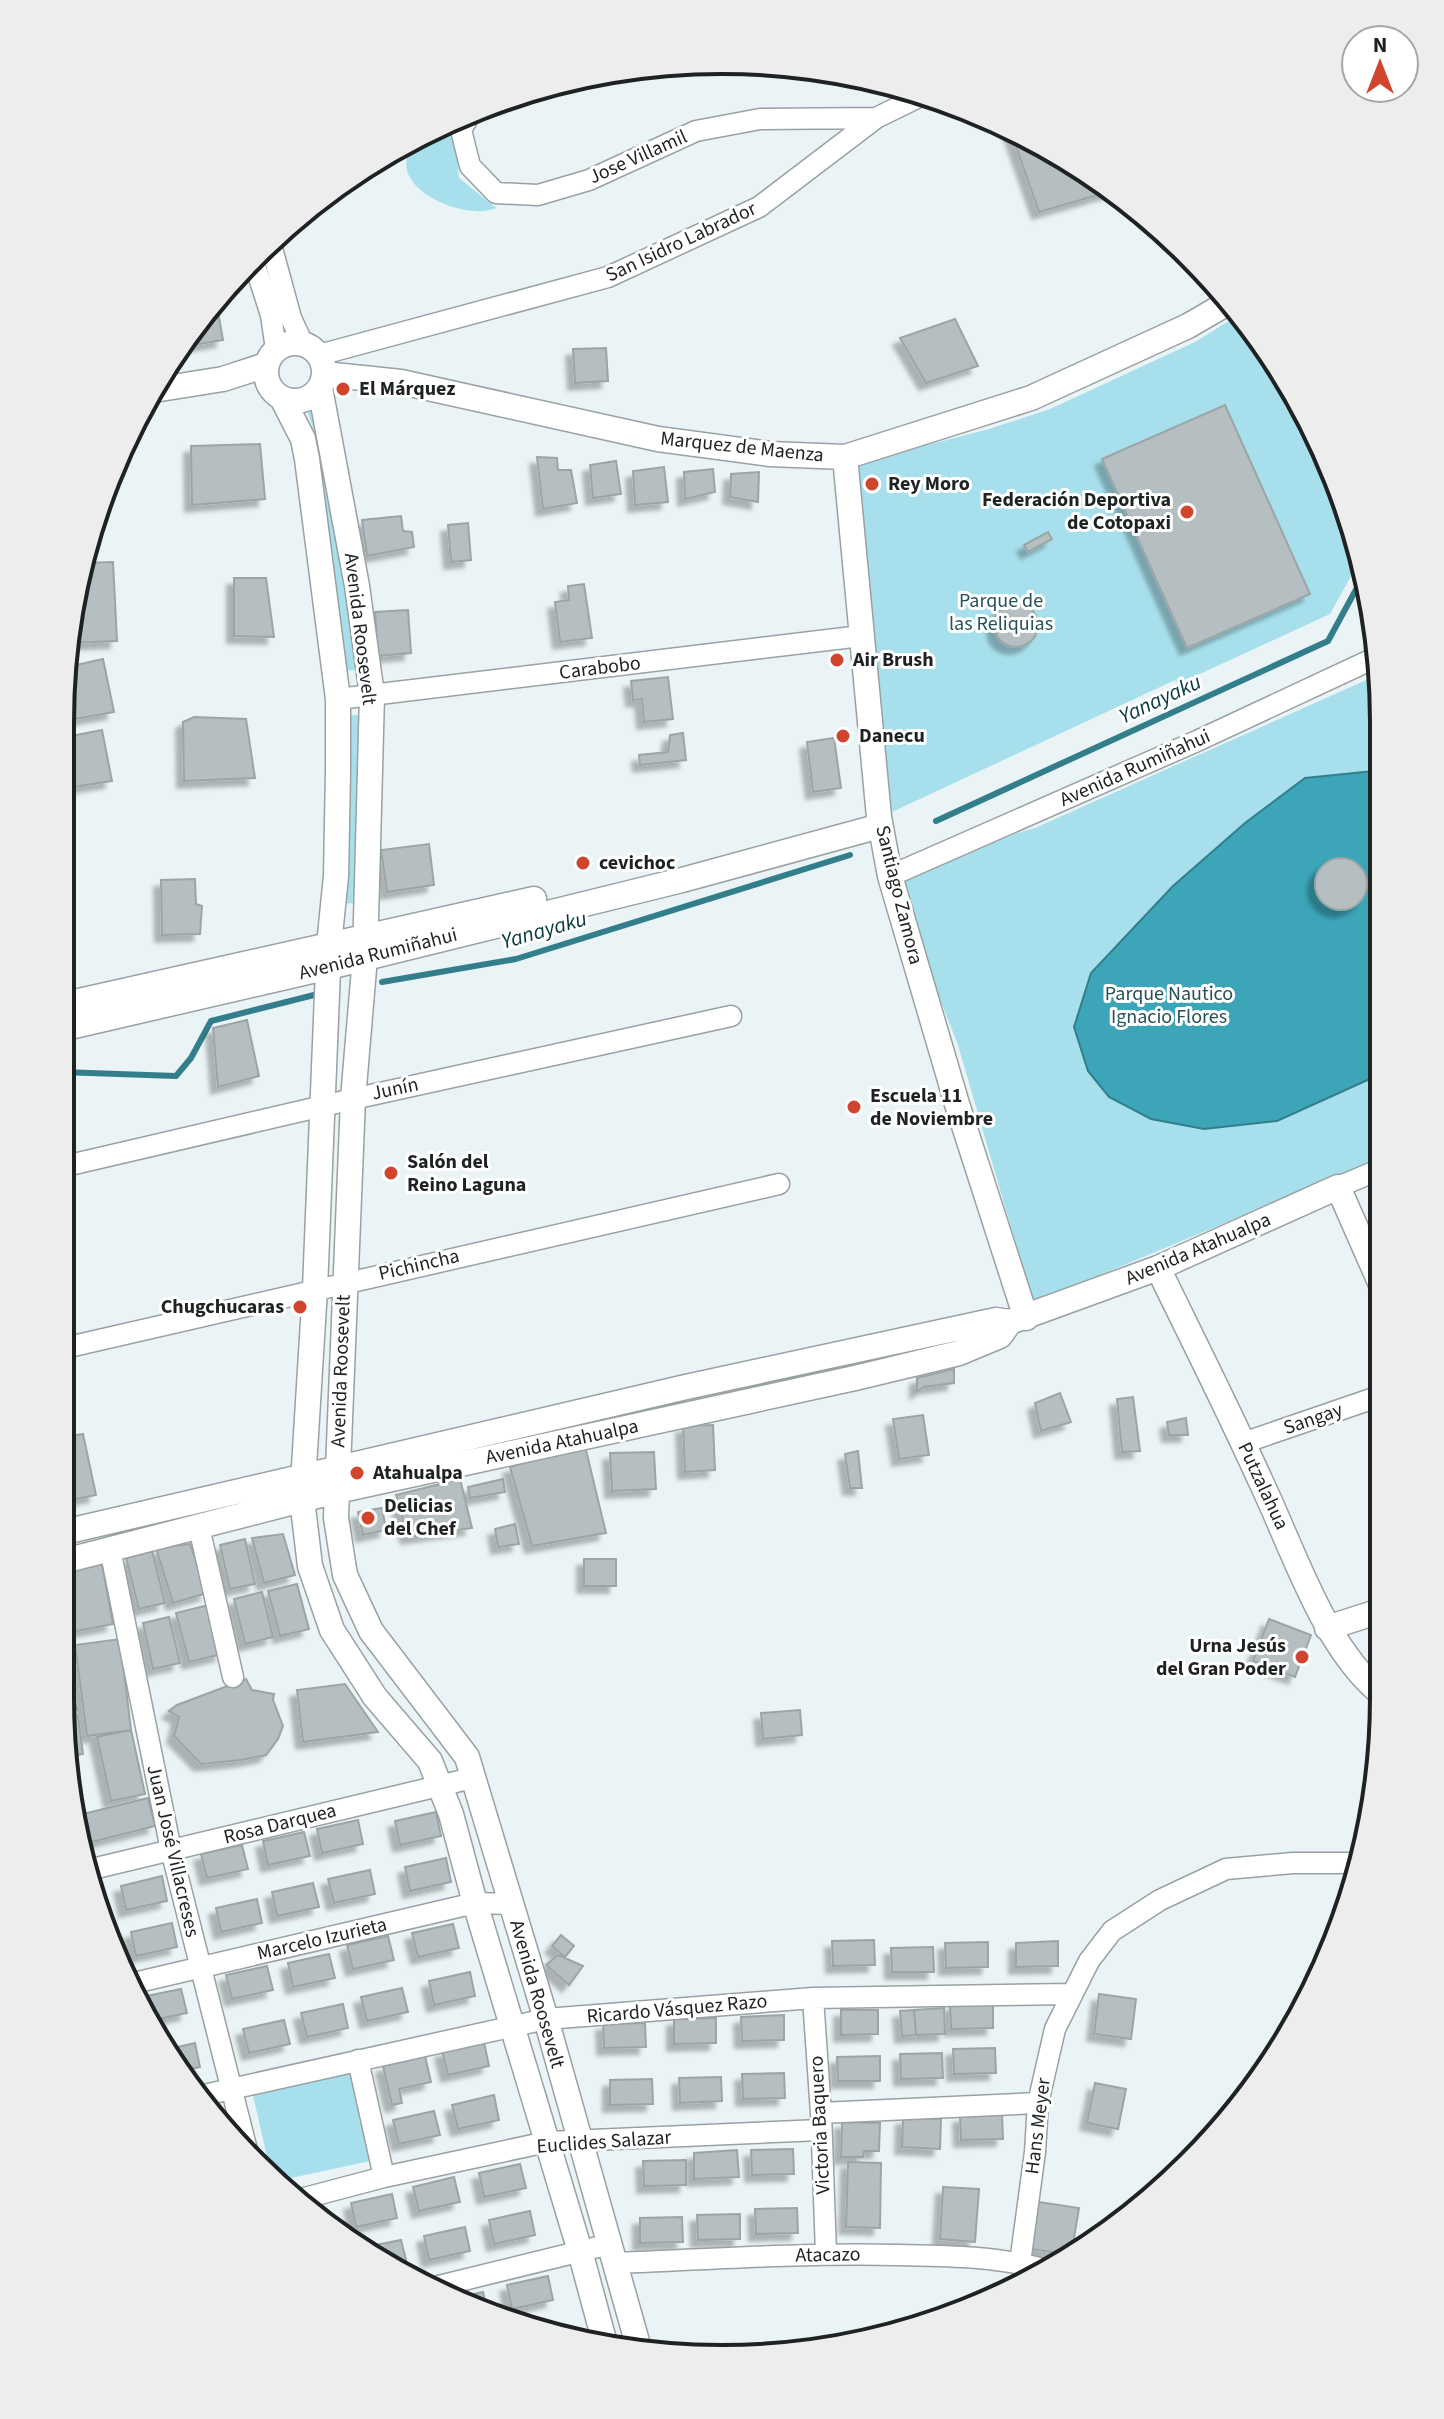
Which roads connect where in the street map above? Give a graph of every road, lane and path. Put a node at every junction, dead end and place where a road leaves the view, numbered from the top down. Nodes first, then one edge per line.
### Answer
1 (909, 102) edge
2 (876, 118) junction
3 (462, 129) edge
4 (274, 255) edge
5 (257, 271) edge
6 (1219, 308) edge
7 (316, 365) junction
8 (273, 373) junction
9 (167, 388) edge
10 (845, 457) junction
11 (861, 636) junction
12 (1367, 662) edge
13 (372, 695) junction
14 (338, 699) junction
15 (880, 825) junction
16 (889, 873) junction
17 (365, 947) junction
18 (329, 956) junction
19 (160, 995) junction
20 (74, 1004) edge
21 (731, 1016) dead end
22 (360, 1017) junction
23 (327, 1018) junction
24 (74, 1025) edge
25 (353, 1099) junction
26 (324, 1106) junction
27 (74, 1164) edge
28 (1370, 1173) edge
29 (779, 1184) dead end
30 (1338, 1187) junction
31 (1370, 1260) edge
32 (1158, 1268) junction
33 (345, 1282) junction
34 (315, 1289) junction
35 (1018, 1320) junction
36 (74, 1346) edge
37 (1370, 1399) edge
38 (1243, 1443) junction
39 (304, 1474) junction
40 (337, 1478) junction
41 (302, 1499) junction
42 (199, 1527) junction
43 (74, 1530) edge
44 (110, 1549) junction
45 (74, 1558) edge
46 (1370, 1614) edge
47 (1327, 1628) junction
48 (233, 1677) dead end
49 (1370, 1685) edge
50 (472, 1778) junction
51 (439, 1785) junction
52 (171, 1850) junction
53 (1348, 1863) edge
54 (97, 1868) edge
55 (475, 1903) junction
56 (511, 1904) junction
57 (200, 1968) junction
58 (140, 1982) edge
59 (1072, 1994) junction
60 (813, 1998) junction
61 (546, 2019) junction
62 (513, 2026) junction
63 (358, 2060) junction
64 (230, 2090) junction
65 (210, 2094) edge
66 (1038, 2103) junction
67 (820, 2122) junction
68 (242, 2131) edge
69 (579, 2141) junction
70 (547, 2142) junction
71 (384, 2177) junction
72 (310, 2196) edge
73 (580, 2251) junction
74 (826, 2253) junction
75 (613, 2254) junction
76 (1029, 2266) edge
77 (448, 2284) edge
78 (602, 2334) edge
79 (636, 2339) edge

1 - 2 street, San Isidro Labrador
2 - 3 street, Jose Villamil
2 - 7 street, San Isidro Labrador
4 - 7 street, Avenida Roosevelt
5 - 8 street, Avenida Roosevelt
6 - 10 street, Marquez de Maenza
7 - 8 street, Marquez de Maenza
7 - 8 street, Marquez de Maenza
7 - 10 street, Marquez de Maenza
7 - 13 street, Avenida Roosevelt
8 - 9 street, Marquez de Maenza
8 - 14 street, Avenida Roosevelt
10 - 11 street, Santiago Zamora
11 - 13 street, Carabobo
11 - 15 street, Santiago Zamora
12 - 16 street, Avenida Rumiñahui
13 - 14 street, Carabobo
13 - 17 street, Avenida Roosevelt
14 - 18 street, Avenida Roosevelt
15 - 16 street, Santiago Zamora
15 - 17 street, Avenida Rumiñahui
16 - 35 street, Santiago Zamora
17 - 18 street, Avenida Rumiñahui
17 - 22 street, Avenida Roosevelt
18 - 19 street, Avenida Rumiñahui
18 - 23 street, Avenida Roosevelt
19 - 20 street, Avenida Rumiñahui
19 - 24 street, Avenida Rumiñahui
21 - 25 street, Junín
22 - 23 street
22 - 25 street, Avenida Roosevelt
23 - 26 street, Avenida Roosevelt
25 - 26 street, Junín
25 - 33 street, Avenida Roosevelt
26 - 27 street, Junín
26 - 34 street, Avenida Roosevelt
28 - 30 street, Avenida Atahualpa
29 - 33 street, Pichincha
30 - 31 street
30 - 32 street, Avenida Atahualpa
32 - 35 street, Avenida Atahualpa
32 - 38 street, Putzalahua
33 - 34 street, Pichincha
33 - 40 street, Avenida Roosevelt
34 - 36 street, Pichincha
34 - 39 street, Avenida Roosevelt
35 - 40 street, Avenida Atahualpa
37 - 38 street, Sangay
38 - 47 street, Putzalahua
39 - 40 street, Avenida Atahualpa
39 - 41 street, Avenida Roosevelt
39 - 43 street, Avenida Atahualpa
40 - 41 street, Avenida Atahualpa
40 - 50 street, Avenida Roosevelt
41 - 42 street, Avenida Atahualpa
41 - 51 street, Avenida Roosevelt
42 - 44 street, Avenida Atahualpa
42 - 48 street
44 - 45 street, Avenida Atahualpa
44 - 52 street, Juan José Villacreses
46 - 47 street
47 - 49 street, Putzalahua
50 - 51 street, Rosa Darquea
50 - 56 street, Avenida Roosevelt
51 - 52 street, Rosa Darquea
51 - 55 street, Avenida Roosevelt
52 - 54 street, Rosa Darquea
52 - 57 street, Juan José Villacreses
53 - 59 street, Hans Meyer
55 - 56 street, Marcelo Izurieta
55 - 57 street, Marcelo Izurieta
55 - 62 street, Avenida Roosevelt
56 - 61 street, Avenida Roosevelt
57 - 58 street, Marcelo Izurieta
57 - 64 street, Juan José Villacreses
59 - 60 street, Ricardo Vásquez Razo
59 - 66 street, Hans Meyer
60 - 61 street, Ricardo Vásquez Razo
60 - 67 street, Victoria Baquero
61 - 62 street, Ricardo Vásquez Razo
61 - 69 street, Avenida Roosevelt
62 - 63 street, Ricardo Vásquez Razo
62 - 70 street, Avenida Roosevelt
63 - 64 street, Ricardo Vásquez Razo
63 - 71 street
64 - 65 street, Ricardo Vásquez Razo
64 - 68 street, Juan José Villacreses
66 - 67 street, Euclides Salazar
66 - 76 street, Hans Meyer
67 - 69 street, Euclides Salazar
67 - 74 street, Victoria Baquero
69 - 70 street, Euclides Salazar
69 - 75 street, Avenida Roosevelt
70 - 71 street, Euclides Salazar
70 - 73 street, Avenida Roosevelt
71 - 72 street, Euclides Salazar
73 - 75 street, Atacazo
73 - 77 street, Atacazo
73 - 78 street, Avenida Roosevelt
74 - 75 street, Atacazo
74 - 76 street, Atacazo
75 - 79 street, Avenida Roosevelt

